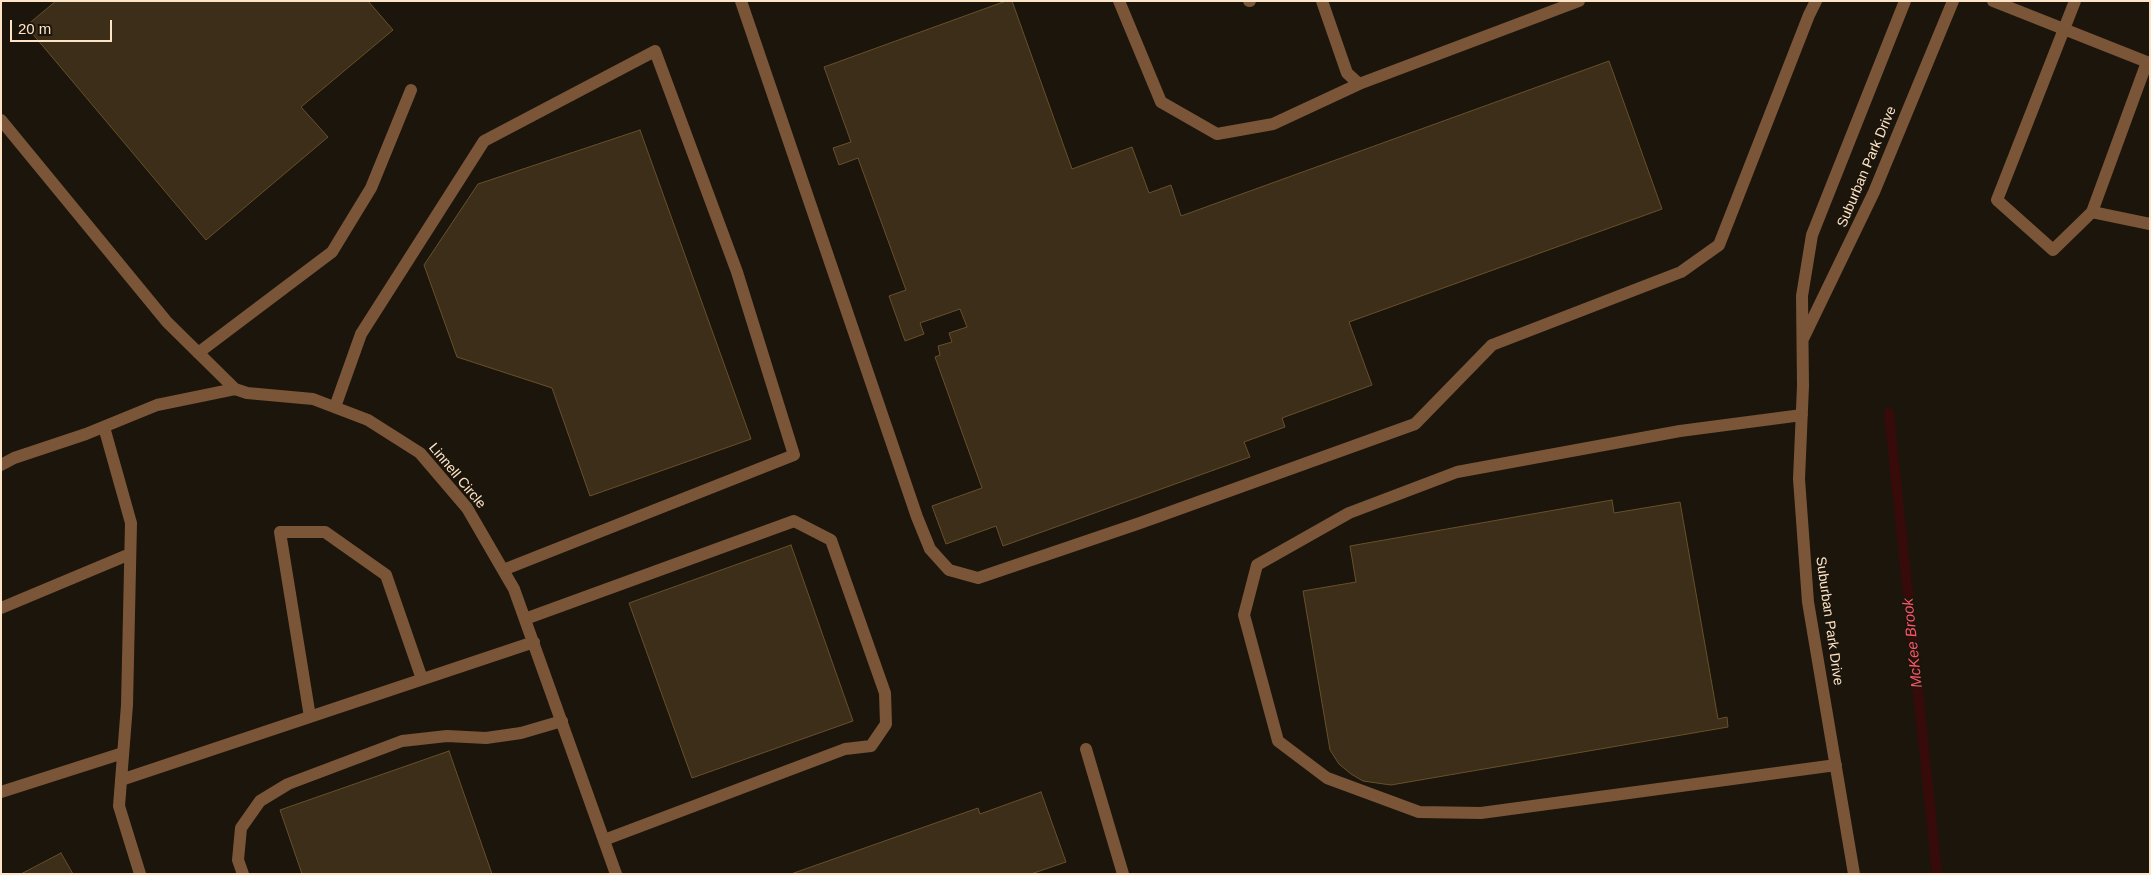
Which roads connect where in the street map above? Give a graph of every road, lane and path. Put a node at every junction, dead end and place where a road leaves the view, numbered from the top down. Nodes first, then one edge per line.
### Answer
1 (741, 1) edge
2 (1119, 1) edge
3 (1322, 1) edge
4 (1579, 1) edge
5 (1816, 1) edge
6 (1905, 1) edge
7 (1953, 1) edge
8 (1993, 1) edge
9 (2075, 1) edge
10 (2064, 29) junction
11 (2148, 58) edge
12 (1359, 84) junction
13 (411, 90) dead end
14 (1, 120) edge
15 (2092, 212) junction
16 (2150, 224) edge
17 (1802, 341) junction
18 (198, 353) junction
19 (235, 389) junction
20 (335, 408) junction
21 (1802, 415) junction
22 (104, 427) junction
23 (1, 465) edge
24 (130, 554) junction
25 (503, 570) junction
26 (1, 608) edge
27 (525, 619) junction
28 (534, 642) junction
29 (422, 679) junction
30 (310, 717) junction
31 (562, 720) junction
32 (1086, 749) dead end
33 (123, 753) junction
34 (1836, 765) junction
35 (121, 780) junction
36 (1, 792) edge
37 (604, 840) junction
38 (140, 874) edge
39 (243, 874) edge
40 (616, 874) edge
41 (1123, 874) edge
42 (1854, 874) edge

1 - 5 street
2 - 12 street
3 - 12 street
4 - 12 street
6 - 17 street, Suburban Park Drive
7 - 17 street, Suburban Park Drive
8 - 10 street
9 - 10 street
10 - 11 street
10 - 15 street
11 - 15 street
13 - 18 street
14 - 18 street
15 - 16 street
17 - 21 street, Suburban Park Drive
18 - 19 street
19 - 20 street, Linnell Circle
19 - 22 street, Linnell Circle
20 - 25 street, Linnell Circle
20 - 25 street
21 - 34 street, Suburban Park Drive
21 - 34 street
22 - 23 street, Linnell Circle
22 - 24 street
24 - 26 street
24 - 33 street
25 - 27 street, Linnell Circle
27 - 28 street, Linnell Circle
27 - 37 street
28 - 29 street
28 - 31 street, Linnell Circle
29 - 30 street
29 - 30 street
30 - 35 street
31 - 37 street, Linnell Circle
31 - 39 street
32 - 41 street
33 - 35 street
33 - 36 street
34 - 42 street, Suburban Park Drive
35 - 38 street
37 - 40 street, Linnell Circle

